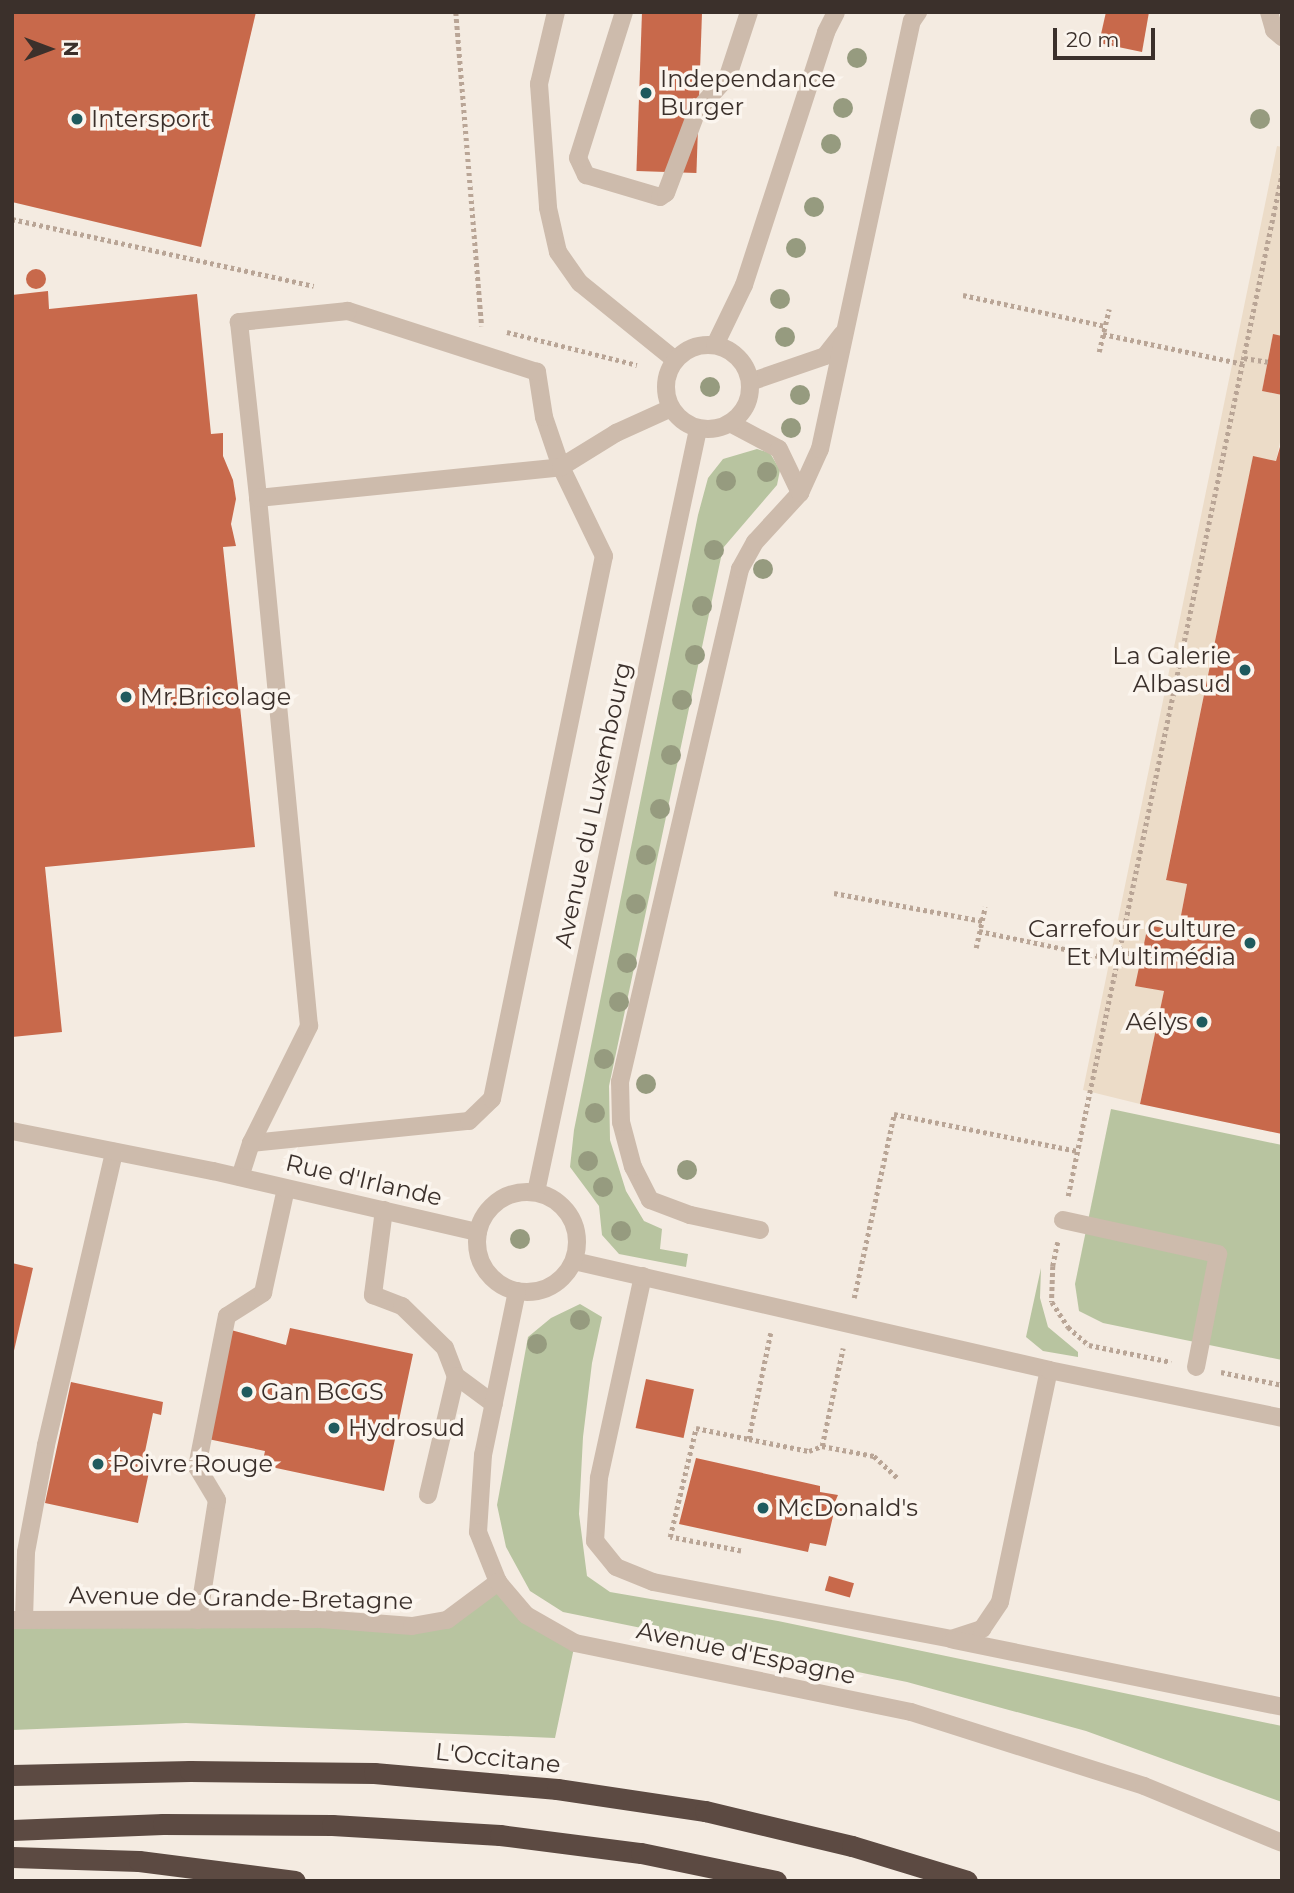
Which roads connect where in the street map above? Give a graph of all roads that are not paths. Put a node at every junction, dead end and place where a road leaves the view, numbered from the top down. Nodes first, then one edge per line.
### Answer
1 (556, 12) edge
2 (624, 12) edge
3 (749, 12) edge
4 (828, 12) edge
5 (836, 12) edge
6 (918, 12) edge
7 (1269, 12) edge
8 (826, 32) junction
9 (1282, 37) edge
10 (844, 331) junction
11 (715, 345) junction
12 (675, 360) junction
13 (750, 382) junction
14 (671, 408) junction
15 (730, 423) junction
16 (698, 429) junction
17 (561, 467) junction
18 (800, 493) junction
19 (258, 498) junction
20 (12, 1131) edge
21 (251, 1143) junction
22 (114, 1152) junction
23 (240, 1177) junction
24 (286, 1188) junction
25 (536, 1192) junction
26 (384, 1210) junction
27 (1063, 1220) road end
28 (760, 1230) dead end
29 (478, 1232) junction
30 (574, 1261) junction
31 (643, 1276) junction
32 (517, 1292) junction
33 (1196, 1367) road end
34 (1049, 1370) junction
35 (456, 1376) junction
36 (494, 1404) junction
37 (1282, 1418) edge
38 (428, 1495) dead end
39 (498, 1583) junction
40 (18, 1620) edge
41 (198, 1620) junction
42 (951, 1639) junction
43 (1282, 1707) edge
44 (12, 1775) edge
45 (12, 1830) edge
46 (1282, 1843) edge
47 (12, 1857) edge
48 (295, 1881) edge
49 (776, 1881) edge
50 (967, 1881) edge

1 - 12 street
2 - 3 street
4 - 8 street
5 - 8 street
6 - 10 street
7 - 9 street
8 - 11 street
10 - 13 street
10 - 18 street
11 - 12 street
11 - 13 street
12 - 14 street
13 - 15 street
14 - 16 street
14 - 17 street
15 - 16 street
15 - 18 street
16 - 25 street, Avenue du Luxembourg
17 - 19 street
17 - 19 street
17 - 21 street
18 - 28 street
19 - 21 street
20 - 22 street, Rue d'Irlande
21 - 23 street
22 - 23 street, Rue d'Irlande
22 - 40 street
23 - 24 street, Rue d'Irlande
24 - 26 street, Rue d'Irlande
24 - 41 street
25 - 29 street
25 - 30 street
26 - 29 street, Rue d'Irlande
26 - 35 street
27 - 33 street
29 - 32 street
30 - 31 street
30 - 32 street
31 - 34 street
31 - 42 street
32 - 36 street, Avenue d'Espagne
34 - 37 street
34 - 42 street
35 - 36 street
35 - 38 street
36 - 39 street, Avenue d'Espagne
39 - 41 street, Avenue de Grande-Bretagne
39 - 46 street, Avenue d'Espagne
40 - 41 street, Avenue de Grande-Bretagne
42 - 43 street
44 - 50 highway, L'Occitane
45 - 49 highway
47 - 48 highway

